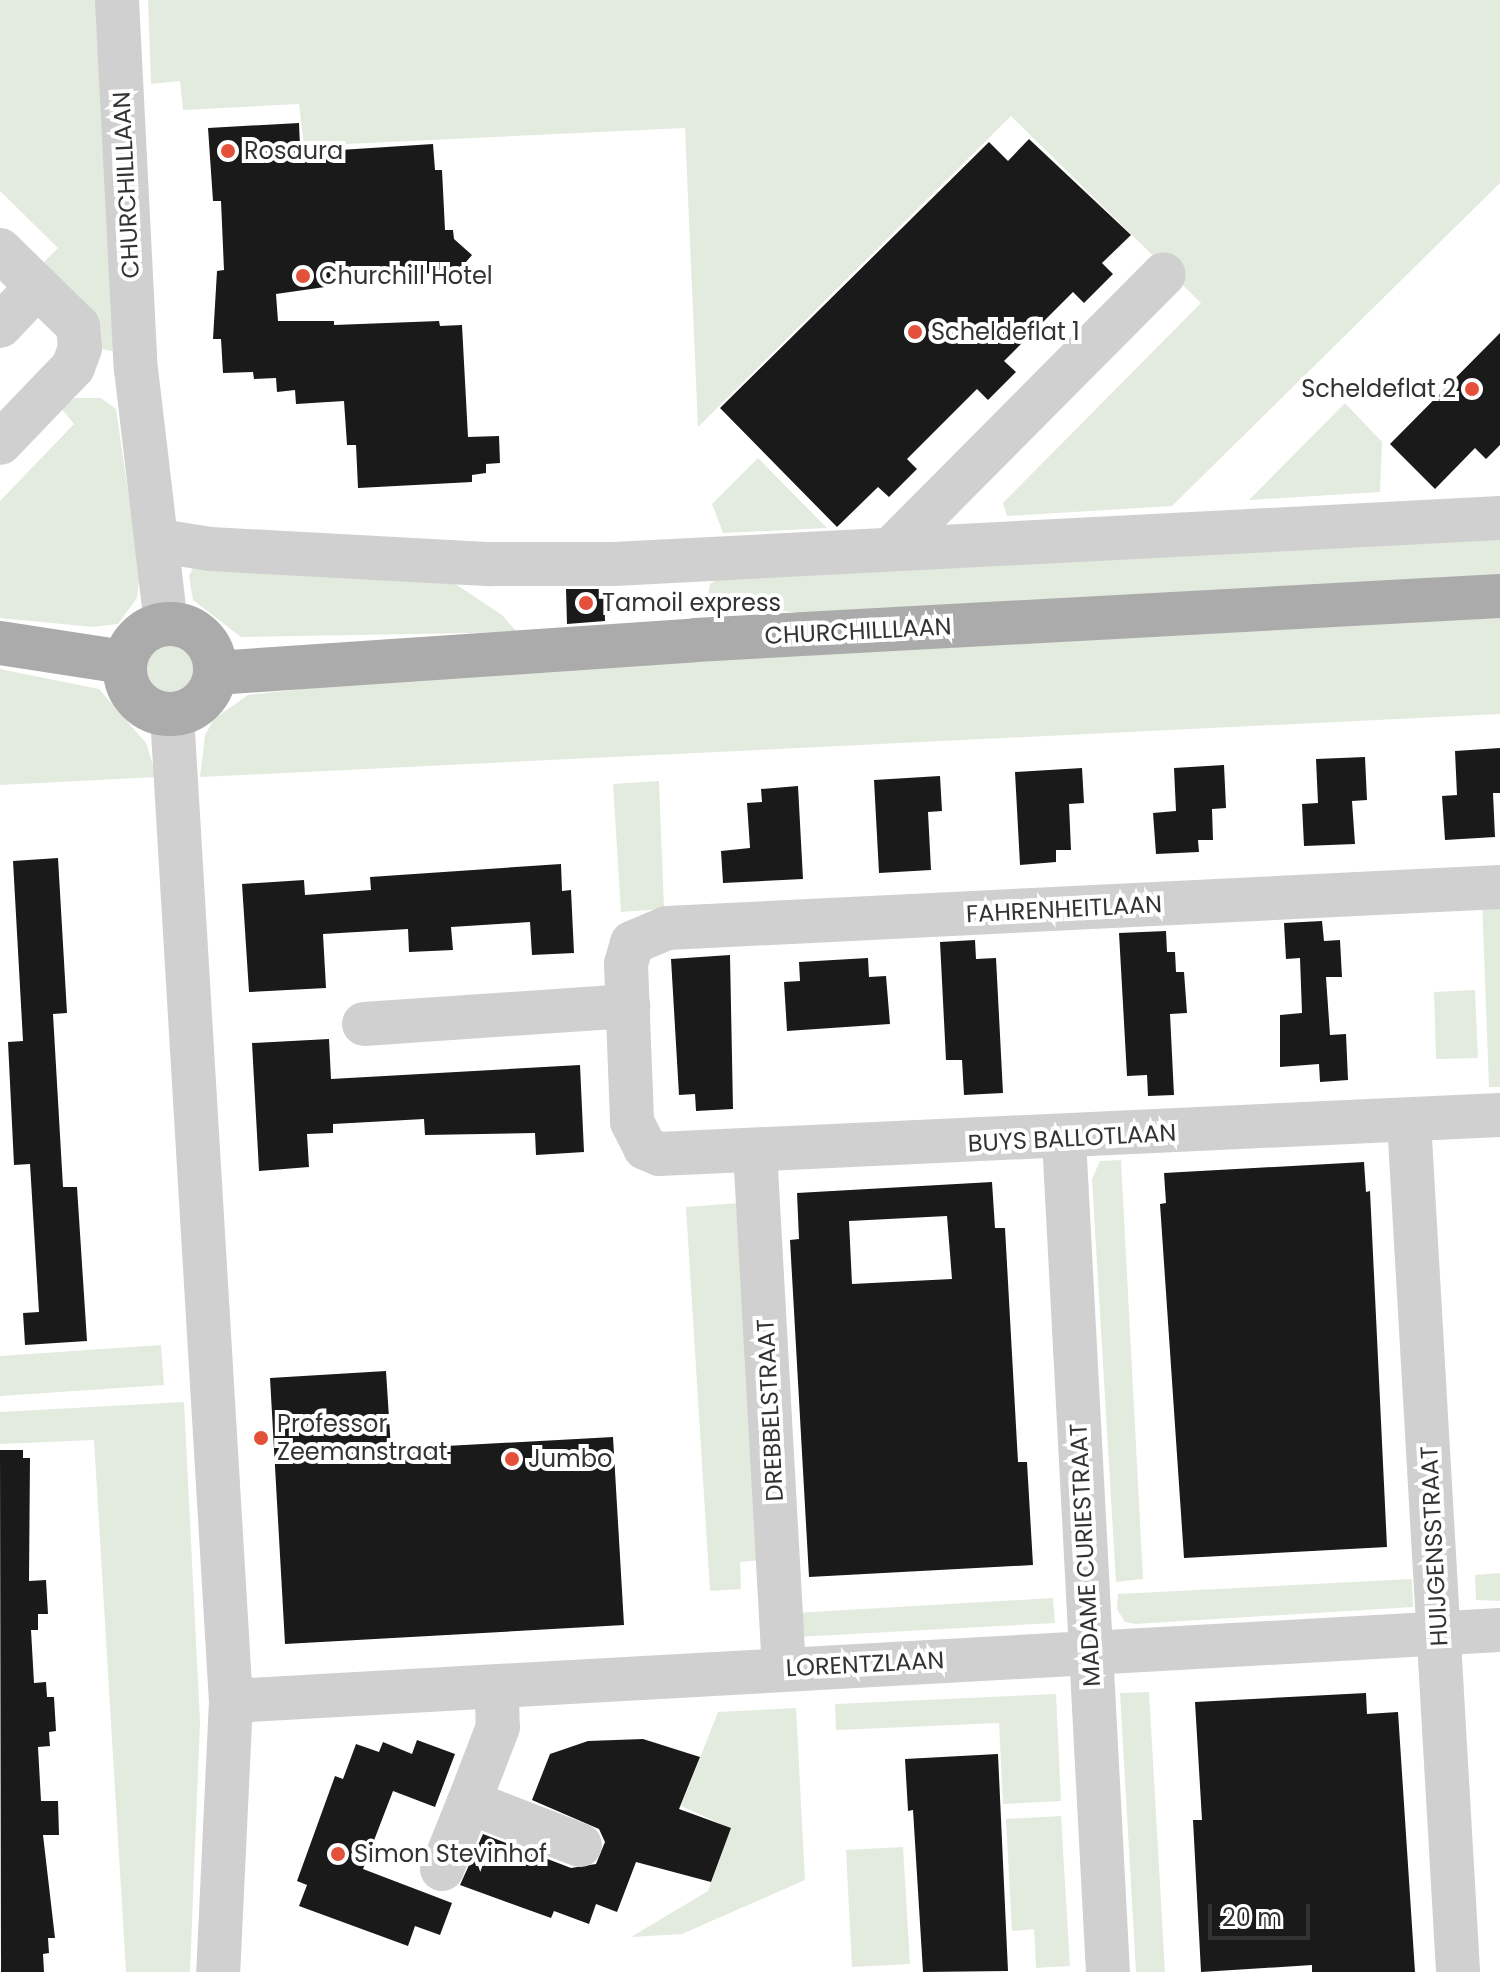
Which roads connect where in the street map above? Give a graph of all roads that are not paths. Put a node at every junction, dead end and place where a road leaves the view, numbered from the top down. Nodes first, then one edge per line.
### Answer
1 (117, 0) edge
2 (0, 250) edge
3 (1164, 274) dead end
4 (37, 287) junction
5 (0, 326) edge
6 (73, 367) junction
7 (136, 369) junction
8 (0, 443) edge
9 (1495, 514) edge
10 (160, 541) junction
11 (891, 549) junction
12 (1500, 596) edge
13 (166, 623) junction
14 (0, 643) edge
15 (124, 662) junction
16 (216, 673) junction
17 (172, 715) junction
18 (1500, 887) edge
19 (628, 1006) junction
20 (364, 1024) dead end
21 (1500, 1115) edge
22 (1409, 1121) junction
23 (1064, 1139) junction
24 (755, 1151) junction
25 (1500, 1630) edge
26 (1439, 1633) junction
27 (1089, 1652) junction
28 (784, 1669) junction
29 (497, 1688) junction
30 (231, 1701) junction
31 (469, 1802) junction
32 (580, 1845) dead end
33 (442, 1869) dead end
34 (218, 1972) edge
35 (1108, 1972) edge
36 (1458, 1972) edge

1 - 7 street, CHURCHILLLAAN
2 - 4 street
3 - 11 street
4 - 5 street
4 - 6 street
6 - 7 street
6 - 8 street
7 - 10 street, CHURCHILLLAAN
9 - 11 street
10 - 11 street
10 - 13 street, CHURCHILLLAAN
12 - 16 main road, CHURCHILLLAAN
13 - 15 main road
13 - 16 main road
14 - 15 main road
15 - 17 main road
16 - 17 main road
17 - 30 street
18 - 19 street, FAHRENHEITLAAN
19 - 20 street
19 - 24 street, BUYS BALLOTLAAN
21 - 22 street, BUYS BALLOTLAAN
22 - 23 street, BUYS BALLOTLAAN
22 - 26 street, HUIJGENSSTRAAT
23 - 24 street, BUYS BALLOTLAAN
23 - 27 street, MADAME CURIESTRAAT
24 - 28 street, DREBBELSTRAAT
25 - 26 street, LORENTZLAAN
26 - 27 street, LORENTZLAAN
26 - 36 street, HUIJGENSSTRAAT
27 - 28 street, LORENTZLAAN
27 - 35 street, MADAME CURIESTRAAT
28 - 29 street, LORENTZLAAN
29 - 30 street, LORENTZLAAN
29 - 31 street
30 - 34 street
31 - 32 street
31 - 33 street

